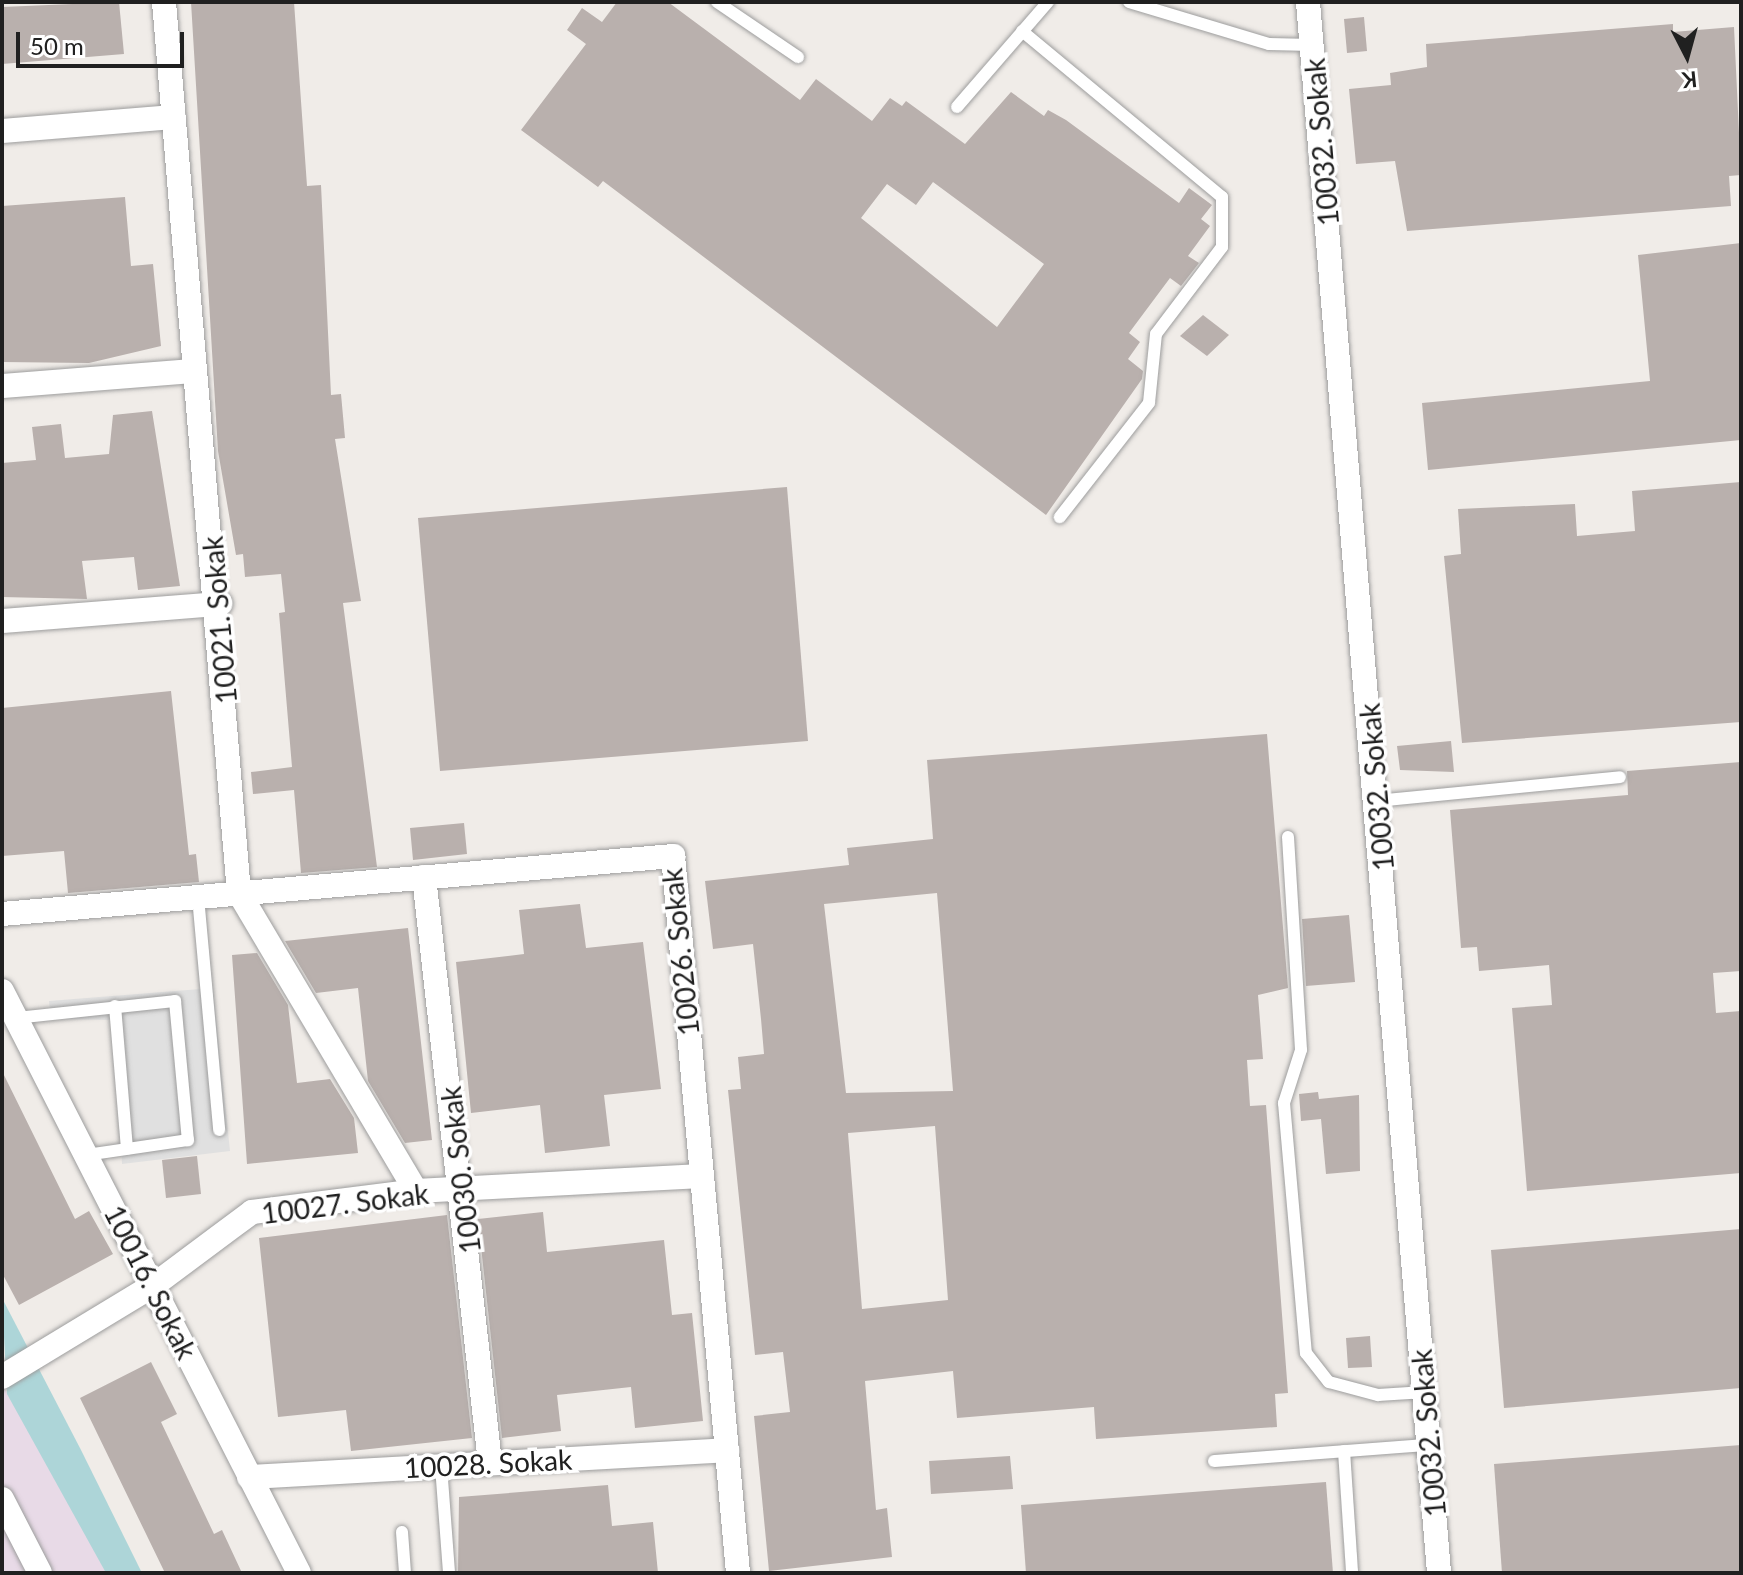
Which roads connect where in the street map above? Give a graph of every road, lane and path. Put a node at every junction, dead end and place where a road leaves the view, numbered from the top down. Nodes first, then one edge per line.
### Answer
1 (164, 2) edge
2 (717, 2) edge
3 (1048, 2) edge
4 (1129, 2) edge
5 (1308, 2) edge
6 (1022, 31) junction
7 (1312, 45) junction
8 (798, 57) dead end
9 (957, 107) dead end
10 (173, 117) junction
11 (2, 131) edge
12 (193, 371) junction
13 (2, 386) edge
14 (1060, 517) dead end
15 (220, 604) junction
16 (2, 621) edge
17 (1620, 777) dead end
18 (1377, 801) junction
19 (1288, 837) dead end
20 (424, 877) junction
21 (239, 893) junction
22 (198, 897) junction
23 (2, 914) edge
24 (2, 991) edge
25 (115, 1006) junction
26 (16, 1018) junction
27 (219, 1130) dead end
28 (127, 1148) junction
29 (86, 1155) junction
30 (702, 1176) junction
31 (464, 1189) junction
32 (416, 1191) junction
33 (154, 1285) junction
34 (2, 1377) edge
35 (1425, 1392) junction
36 (1429, 1445) junction
37 (727, 1450) junction
38 (1344, 1451) junction
39 (1214, 1461) dead end
40 (490, 1463) junction
41 (441, 1466) junction
42 (249, 1477) junction
43 (2, 1499) edge
44 (402, 1532) dead end
45 (40, 1573) edge
46 (299, 1573) edge
47 (405, 1573) edge
48 (449, 1573) edge
49 (738, 1573) edge
50 (1352, 1573) edge
51 (1439, 1573) edge

1 - 10 street, 10021. Sokak
2 - 8 lane
3 - 6 lane
4 - 7 lane
5 - 7 street, 10032. Sokak
6 - 9 lane
6 - 14 lane
7 - 18 street, 10032. Sokak
10 - 11 street
10 - 12 street, 10021. Sokak
12 - 13 street
12 - 15 street, 10021. Sokak
15 - 16 street
15 - 21 street, 10021. Sokak
17 - 18 lane
18 - 35 street, 10032. Sokak
19 - 35 lane
20 - 21 street, 10026. Sokak
20 - 30 street, 10026. Sokak
20 - 31 street, 10030. Sokak
21 - 22 street, 10026. Sokak
21 - 32 street, 10021. Sokak
22 - 23 street, 10026. Sokak
22 - 27 lane
24 - 26 street, 10016. Sokak
25 - 26 lane
25 - 28 lane
25 - 28 lane
26 - 29 street, 10016. Sokak
28 - 29 lane
29 - 33 street, 10016. Sokak
30 - 31 street, 10027. Sokak
30 - 37 street, 10026. Sokak
31 - 32 street, 10027. Sokak
31 - 40 street, 10030. Sokak
32 - 33 street, 10027. Sokak
33 - 34 street, 10027. Sokak
33 - 42 street, 10016. Sokak
35 - 36 street, 10032. Sokak
36 - 38 lane
36 - 51 street, 10032. Sokak
37 - 40 street, 10028. Sokak
37 - 49 street, 10026. Sokak
38 - 39 lane
38 - 50 lane
40 - 41 street, 10028. Sokak
41 - 42 street, 10028. Sokak
41 - 48 lane
42 - 46 street, 10016. Sokak
43 - 45 street
44 - 47 lane

